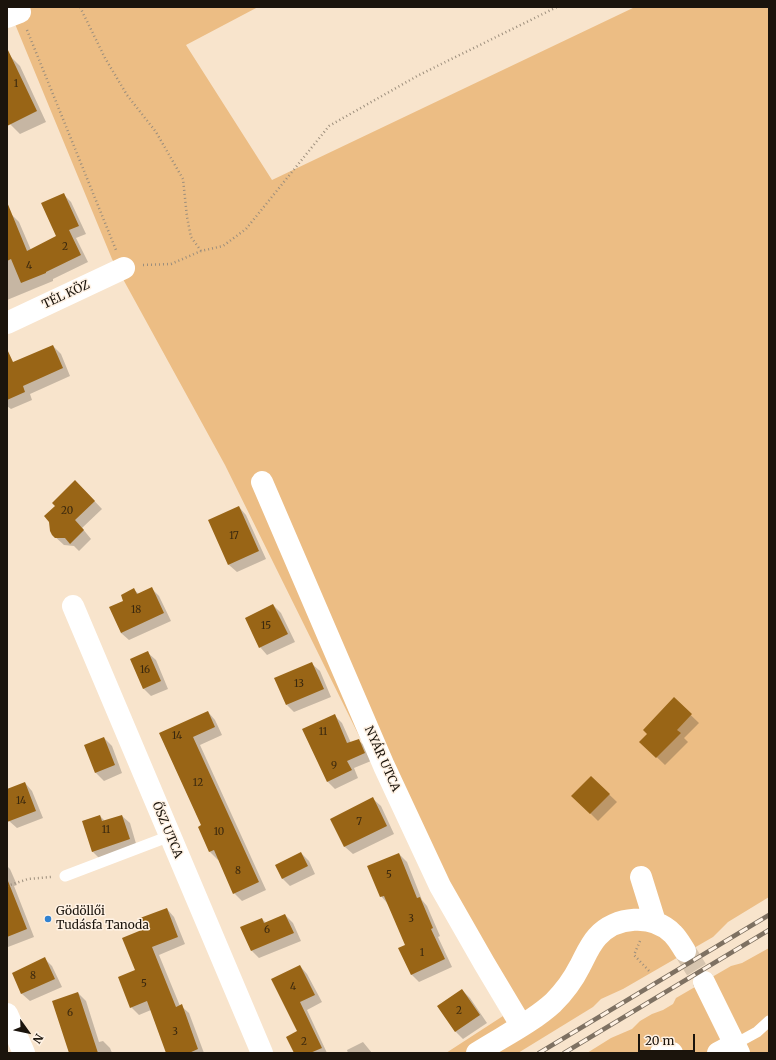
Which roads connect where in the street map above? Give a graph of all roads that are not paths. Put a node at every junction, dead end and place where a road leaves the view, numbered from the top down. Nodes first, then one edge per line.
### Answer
1 (124, 268) road end
2 (7, 322) edge
3 (262, 482) dead end
4 (73, 606) dead end
5 (170, 836) junction
6 (65, 876) road end
7 (641, 877) dead end
8 (649, 928) junction
9 (686, 951) tunnel mouth
10 (704, 982) tunnel mouth
11 (7, 1014) edge
12 (769, 1021) edge
13 (521, 1025) junction
14 (731, 1050) edge
15 (24, 1053) edge
16 (262, 1053) edge
17 (477, 1053) edge
18 (661, 1053) edge
19 (672, 1053) edge

1 - 2 street, TÉL KÖZ
3 - 13 street, NYÁR UTCA
4 - 5 street, ŐSZ UTCA
5 - 6 lane
5 - 16 street, ŐSZ UTCA
7 - 8 street
8 - 9 street
8 - 13 street
10 - 14 street
11 - 15 street
12 - 14 lane
13 - 17 street
18 - 19 street

